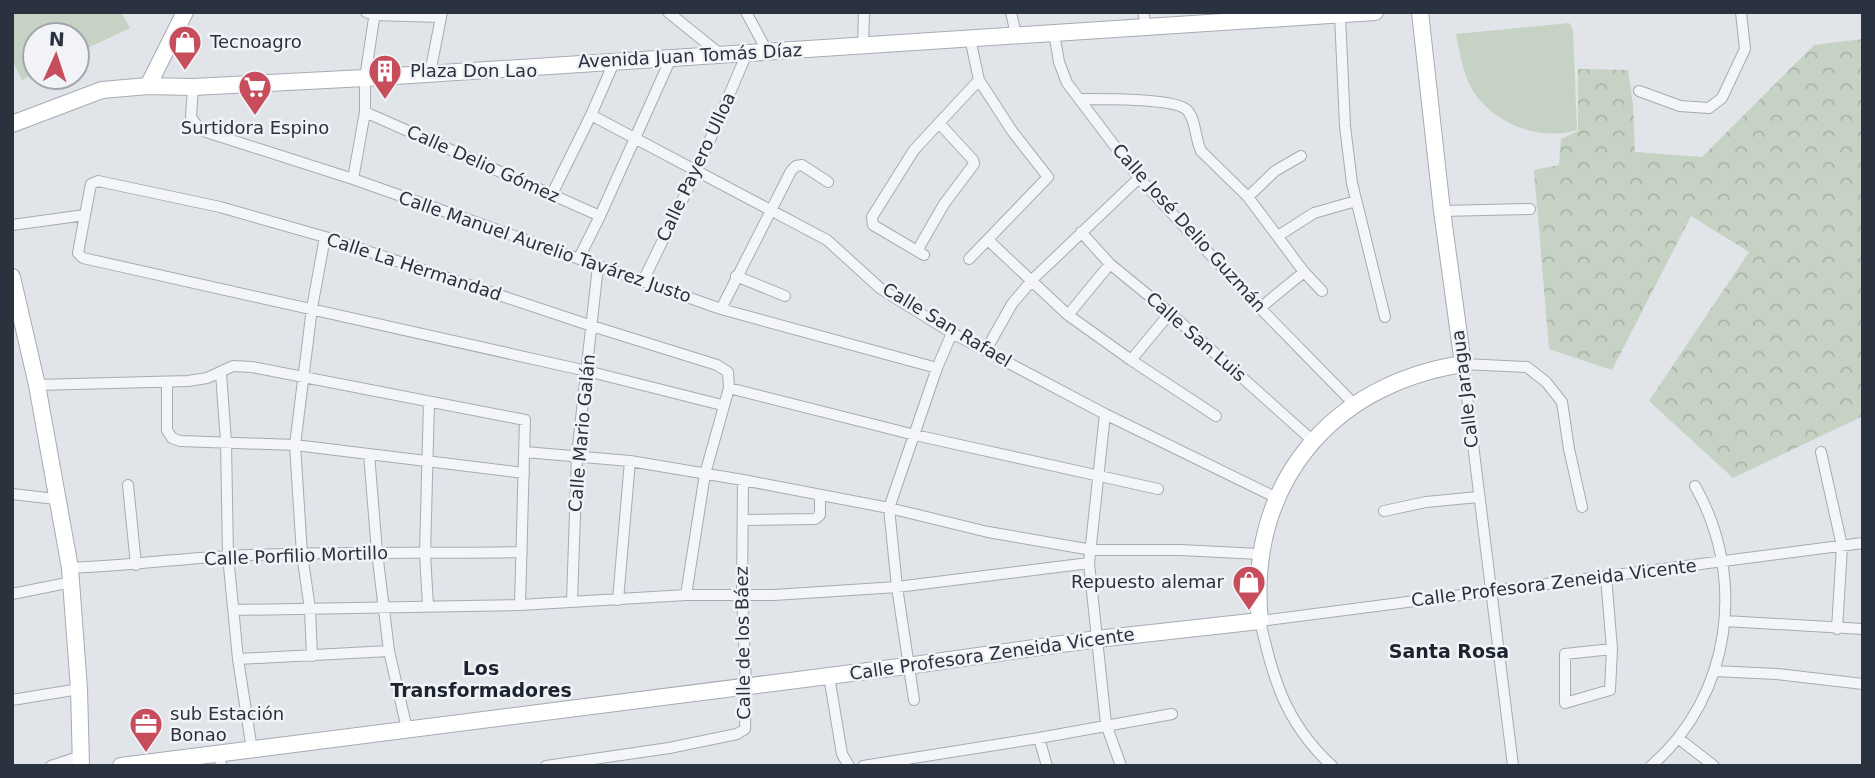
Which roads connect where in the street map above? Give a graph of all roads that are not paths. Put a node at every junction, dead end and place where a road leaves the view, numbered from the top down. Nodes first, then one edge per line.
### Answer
1 (185, 12) edge
2 (668, 12) edge
3 (746, 12) edge
4 (864, 12) edge
5 (1011, 12) edge
6 (1375, 12) edge
7 (1420, 12) edge
8 (1741, 12) edge
9 (371, 13) edge
10 (442, 15) edge
11 (1340, 15) junction
12 (1269, 16) edge
13 (1145, 19) edge
14 (1054, 33) junction
15 (1016, 35) junction
16 (970, 38) junction
17 (863, 45) junction
18 (767, 51) junction
19 (747, 53) junction
20 (720, 54) junction
21 (671, 58) junction
22 (615, 60) junction
23 (430, 73) junction
24 (365, 78) junction
25 (979, 80) junction
26 (148, 86) junction
27 (192, 87) junction
28 (1639, 91) dead end
29 (1080, 99) junction
30 (365, 112) junction
31 (591, 115) junction
32 (939, 122) junction
33 (12, 124) edge
34 (635, 138) junction
35 (1301, 156) dead end
36 (697, 170) junction
37 (1139, 178) junction
38 (353, 179) junction
39 (828, 182) dead end
40 (552, 194) junction
41 (1248, 197) junction
42 (1356, 201) junction
43 (771, 209) junction
44 (1530, 209) dead end
45 (1442, 211) junction
46 (85, 215) junction
47 (600, 216) junction
48 (12, 225) edge
49 (1081, 232) junction
50 (1278, 236) junction
51 (325, 237) junction
52 (988, 240) junction
53 (579, 258) junction
54 (969, 259) dead end
55 (1110, 264) junction
56 (598, 266) junction
57 (1304, 272) junction
58 (736, 276) junction
59 (12, 277) edge
60 (1033, 279) junction
61 (643, 281) junction
62 (1322, 291) dead end
63 (785, 296) dead end
64 (312, 308) junction
65 (1260, 308) junction
66 (721, 309) junction
67 (1170, 313) junction
68 (1068, 315) junction
69 (1385, 317) dead end
70 (592, 326) junction
71 (952, 332) junction
72 (986, 350) junction
73 (1131, 360) junction
74 (1463, 364) junction
75 (937, 368) junction
76 (587, 371) junction
77 (221, 373) junction
78 (305, 376) junction
79 (167, 382) junction
80 (37, 385) junction
81 (729, 388) junction
82 (429, 402) junction
83 (1354, 404) junction
84 (722, 405) junction
85 (1105, 414) junction
86 (1216, 416) dead end
87 (915, 435) junction
88 (226, 442) junction
89 (1313, 442) junction
90 (295, 445) junction
91 (525, 452) junction
92 (1821, 452) dead end
93 (369, 454) junction
94 (577, 455) junction
95 (630, 461) junction
96 (429, 462) junction
97 (524, 473) junction
98 (705, 474) junction
99 (1100, 476) junction
100 (743, 480) junction
101 (128, 485) dead end
102 (1695, 486) dead end
103 (1158, 488) dead end
104 (12, 494) edge
105 (820, 495) junction
106 (34, 496) junction
107 (1478, 497) junction
108 (1277, 498) junction
109 (56, 499) junction
110 (12, 501) edge
111 (889, 508) junction
112 (1583, 508) dead end
113 (1384, 512) dead end
114 (743, 520) junction
115 (1863, 543) edge
116 (1842, 546) junction
117 (1092, 550) junction
118 (377, 552) junction
119 (522, 552) junction
120 (302, 554) junction
121 (425, 554) junction
122 (1260, 554) junction
123 (228, 556) junction
124 (1723, 562) junction
125 (1089, 563) junction
126 (136, 565) junction
127 (71, 575) junction
128 (1606, 576) junction
129 (897, 587) junction
130 (1490, 591) junction
131 (12, 594) edge
132 (742, 594) junction
133 (686, 595) junction
134 (618, 600) junction
135 (572, 601) junction
136 (520, 605) junction
137 (428, 606) junction
138 (384, 608) junction
139 (310, 609) junction
140 (233, 610) junction
141 (1259, 621) junction
142 (1725, 621) junction
143 (1838, 629) junction
144 (1863, 629) edge
145 (1097, 639) junction
146 (1612, 649) junction
147 (389, 651) junction
148 (312, 656) junction
149 (238, 659) junction
150 (907, 666) junction
151 (1714, 671) junction
152 (829, 676) junction
153 (1863, 684) edge
154 (746, 686) junction
155 (79, 690) junction
156 (12, 700) edge
157 (914, 700) dead end
158 (1172, 714) dead end
159 (1106, 724) junction
160 (407, 729) junction
161 (1039, 738) junction
162 (1678, 738) junction
163 (252, 750) junction
164 (942, 753) junction
165 (220, 760) edge
166 (81, 761) edge
167 (51, 766) edge
168 (121, 766) edge
169 (546, 766) edge
170 (849, 766) edge
171 (863, 766) edge
172 (945, 766) edge
173 (1047, 766) edge
174 (1121, 766) edge
175 (1332, 766) edge
176 (1513, 766) edge
177 (1651, 766) edge
178 (1714, 766) edge

1 - 26 street
2 - 20 street
3 - 18 street
4 - 17 street
5 - 15 street
6 - 11 street, Avenida Juan Tomás Díaz
7 - 45 street, Calle Jaragua
8 - 28 street
9 - 10 street
9 - 24 street
10 - 23 street
11 - 12 street, Avenida Juan Tomás Díaz
11 - 42 street
12 - 13 street, Avenida Juan Tomás Díaz
13 - 14 street, Avenida Juan Tomás Díaz
14 - 15 street, Avenida Juan Tomás Díaz
14 - 29 street, Calle José Delio Guzmán
15 - 16 street, Avenida Juan Tomás Díaz
16 - 17 street, Avenida Juan Tomás Díaz
16 - 25 street
17 - 18 street, Avenida Juan Tomás Díaz
18 - 19 street, Avenida Juan Tomás Díaz
19 - 20 street, Avenida Juan Tomás Díaz
19 - 36 street, Calle Payero Ulloa
20 - 21 street, Avenida Juan Tomás Díaz
21 - 22 street, Avenida Juan Tomás Díaz
21 - 34 street
22 - 23 street, Avenida Juan Tomás Díaz
22 - 31 street
23 - 24 street, Avenida Juan Tomás Díaz
24 - 27 street, Avenida Juan Tomás Díaz
24 - 30 street
25 - 32 street
25 - 52 street
26 - 27 street, Avenida Juan Tomás Díaz
26 - 33 street, Avenida Juan Tomás Díaz
27 - 38 street, Calle Manuel Aurelio Tavárez Justo
29 - 37 street, Calle José Delio Guzmán
29 - 41 street
30 - 38 street
30 - 40 street, Calle Delio Gómez
31 - 34 street, Calle San Rafael
31 - 40 street
32 - 32 street
34 - 36 street, Calle San Rafael
34 - 47 street
35 - 41 street
36 - 43 street, Calle San Rafael
36 - 61 street, Calle Payero Ulloa
37 - 49 street
37 - 65 street, Calle José Delio Guzmán
38 - 53 street, Calle Manuel Aurelio Tavárez Justo
39 - 43 street
40 - 47 street, Calle Delio Gómez
41 - 50 street
42 - 50 street
42 - 69 street
43 - 58 street
43 - 71 street, Calle San Rafael
44 - 45 street
45 - 74 street, Calle Jaragua
46 - 48 street
46 - 51 street, Calle La Hermandad
46 - 64 street
47 - 53 street
49 - 55 street, Calle San Luis
49 - 60 street
50 - 57 street
51 - 64 street
51 - 70 street, Calle La Hermandad
52 - 54 street
52 - 60 street
53 - 56 street, Calle Manuel Aurelio Tavárez Justo
55 - 67 street, Calle San Luis
55 - 68 street
56 - 61 street, Calle Manuel Aurelio Tavárez Justo
56 - 70 street, Calle Mario Galán
57 - 62 street
57 - 65 street
58 - 63 street
58 - 66 street
59 - 80 street
60 - 68 street
60 - 72 street
61 - 66 street, Calle Manuel Aurelio Tavárez Justo
64 - 76 street
64 - 78 street
65 - 83 street, Calle José Delio Guzmán
66 - 75 street, Calle Manuel Aurelio Tavárez Justo
67 - 73 street
67 - 89 street, Calle San Luis
68 - 73 street
70 - 76 street, Calle Mario Galán
70 - 81 street, Calle La Hermandad
71 - 72 street, Calle San Rafael
71 - 75 street
72 - 85 street, Calle San Rafael
73 - 86 street
74 - 83 street
74 - 107 street, Calle Jaragua
74 - 112 street
75 - 87 street
76 - 84 street
76 - 94 street, Calle Mario Galán
77 - 78 street
77 - 79 street
77 - 88 street
78 - 82 street
78 - 90 street
79 - 80 street
79 - 88 street
80 - 109 street
81 - 84 street
81 - 87 street
82 - 91 street
82 - 96 street
83 - 89 street
84 - 98 street
85 - 99 street
85 - 108 street, Calle San Rafael
87 - 99 street
87 - 111 street
88 - 90 street
88 - 123 street
89 - 108 street
90 - 93 street
90 - 120 street
91 - 94 street
91 - 97 street
92 - 116 street
93 - 96 street
93 - 118 street
94 - 95 street
94 - 135 street, Calle Mario Galán
95 - 98 street
95 - 134 street
96 - 97 street
96 - 121 street
97 - 119 street
98 - 100 street
98 - 133 street
99 - 103 street
99 - 117 street
100 - 105 street
100 - 114 street, Calle de los Báez
101 - 126 street
102 - 124 street
104 - 106 street
105 - 111 street
105 - 114 street
106 - 109 street
106 - 110 street
107 - 113 street
107 - 130 street, Calle Jaragua
108 - 122 street
109 - 127 street
111 - 117 street
111 - 129 street
114 - 132 street, Calle de los Báez
115 - 116 street, Calle Profesora Zeneida Vicente
116 - 124 street, Calle Profesora Zeneida Vicente
116 - 143 street
117 - 122 street
117 - 125 street
118 - 120 street, Calle Porfilio Mortillo
118 - 121 street, Calle Porfilio Mortillo
118 - 138 street
119 - 121 street, Calle Porfilio Mortillo
119 - 136 street
120 - 123 street, Calle Porfilio Mortillo
120 - 139 street
121 - 137 street
122 - 141 street
123 - 126 street, Calle Porfilio Mortillo
123 - 140 street
124 - 128 street, Calle Profesora Zeneida Vicente
124 - 142 street
125 - 129 street
125 - 145 street
126 - 127 street, Calle Porfilio Mortillo
127 - 131 street, Calle Porfilio Mortillo
127 - 155 street
128 - 130 street, Calle Profesora Zeneida Vicente
128 - 146 street
129 - 132 street
129 - 150 street
130 - 141 street, Calle Profesora Zeneida Vicente
130 - 176 street, Calle Jaragua
132 - 133 street
132 - 154 street, Calle de los Báez
133 - 134 street
134 - 135 street
135 - 136 street
136 - 137 street
137 - 138 street
138 - 139 street
138 - 147 street
139 - 140 street
139 - 148 street
140 - 149 street
141 - 145 street, Calle Profesora Zeneida Vicente
141 - 175 street
142 - 143 street
142 - 151 street
143 - 144 street
145 - 150 street, Calle Profesora Zeneida Vicente
145 - 159 street
146 - 146 street
147 - 148 street
147 - 160 street
148 - 149 street
149 - 163 street
150 - 152 street, Calle Profesora Zeneida Vicente
150 - 157 street
151 - 153 street
151 - 162 street
152 - 154 street, Calle Profesora Zeneida Vicente
152 - 170 street
154 - 160 street, Calle Profesora Zeneida Vicente
154 - 169 street, Calle de los Báez
155 - 156 street
155 - 166 street
158 - 159 street
159 - 161 street
159 - 174 street
160 - 163 street, Calle Profesora Zeneida Vicente
161 - 164 street
161 - 173 street
162 - 177 street
162 - 178 street
163 - 165 street, Calle Profesora Zeneida Vicente
164 - 171 street
164 - 172 street
165 - 168 street, Calle Profesora Zeneida Vicente
166 - 167 street

